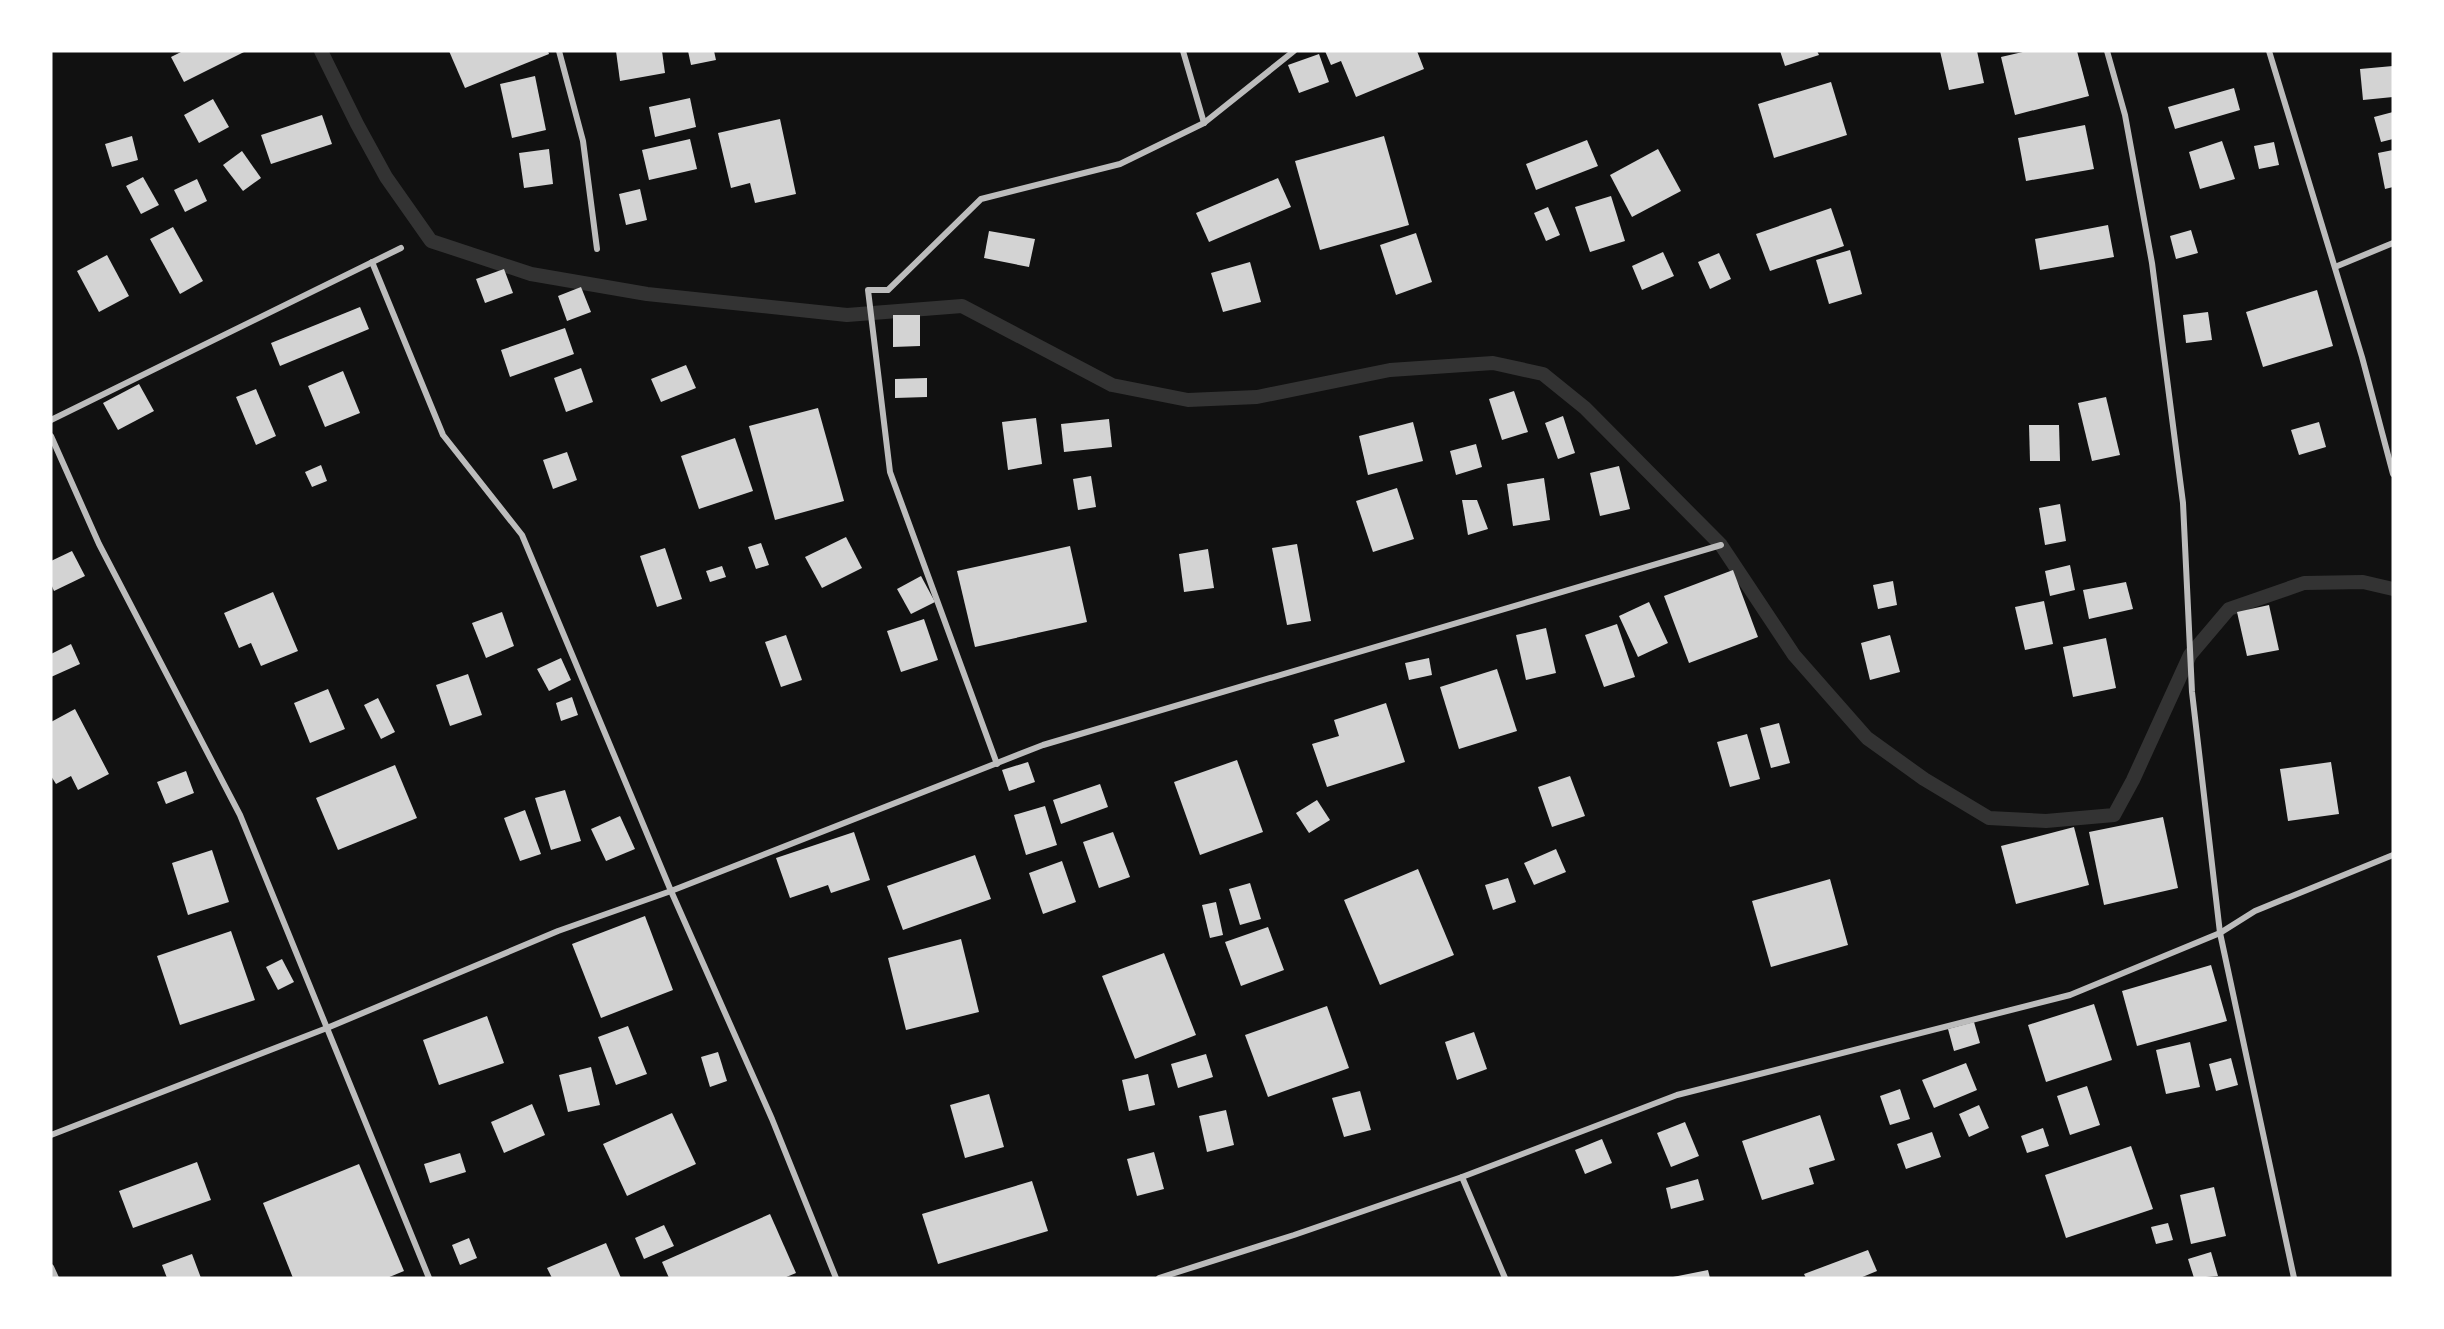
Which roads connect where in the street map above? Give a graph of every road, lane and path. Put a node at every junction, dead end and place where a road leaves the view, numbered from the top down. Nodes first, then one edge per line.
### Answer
1 (559, 51) edge
2 (1183, 51) edge
3 (1294, 51) edge
4 (2107, 51) edge
5 (2270, 51) edge
6 (1204, 123) junction
7 (2393, 243) edge
8 (401, 248) dead end
9 (597, 249) dead end
10 (372, 262) junction
11 (2335, 267) junction
12 (51, 420) edge
13 (51, 436) edge
14 (2393, 474) edge
15 (1721, 545) dead end
16 (997, 764) junction
17 (2393, 855) edge
18 (671, 891) junction
19 (2220, 933) junction
20 (327, 1028) junction
21 (51, 1135) edge
22 (1462, 1177) junction
23 (51, 1267) edge
24 (56, 1278) edge
25 (429, 1278) edge
26 (836, 1278) edge
27 (1159, 1278) edge
28 (1505, 1278) edge
29 (2294, 1278) edge

1 - 9 street
2 - 6 street
3 - 6 street
4 - 19 street
5 - 11 street
6 - 16 street
7 - 11 street
8 - 10 street
10 - 12 street
10 - 18 street
11 - 14 street
13 - 20 street
15 - 16 street
16 - 18 street
17 - 19 street
18 - 20 street
18 - 26 street
19 - 22 street
19 - 29 street
20 - 21 street
20 - 25 street
22 - 27 street
22 - 28 street
23 - 24 street

